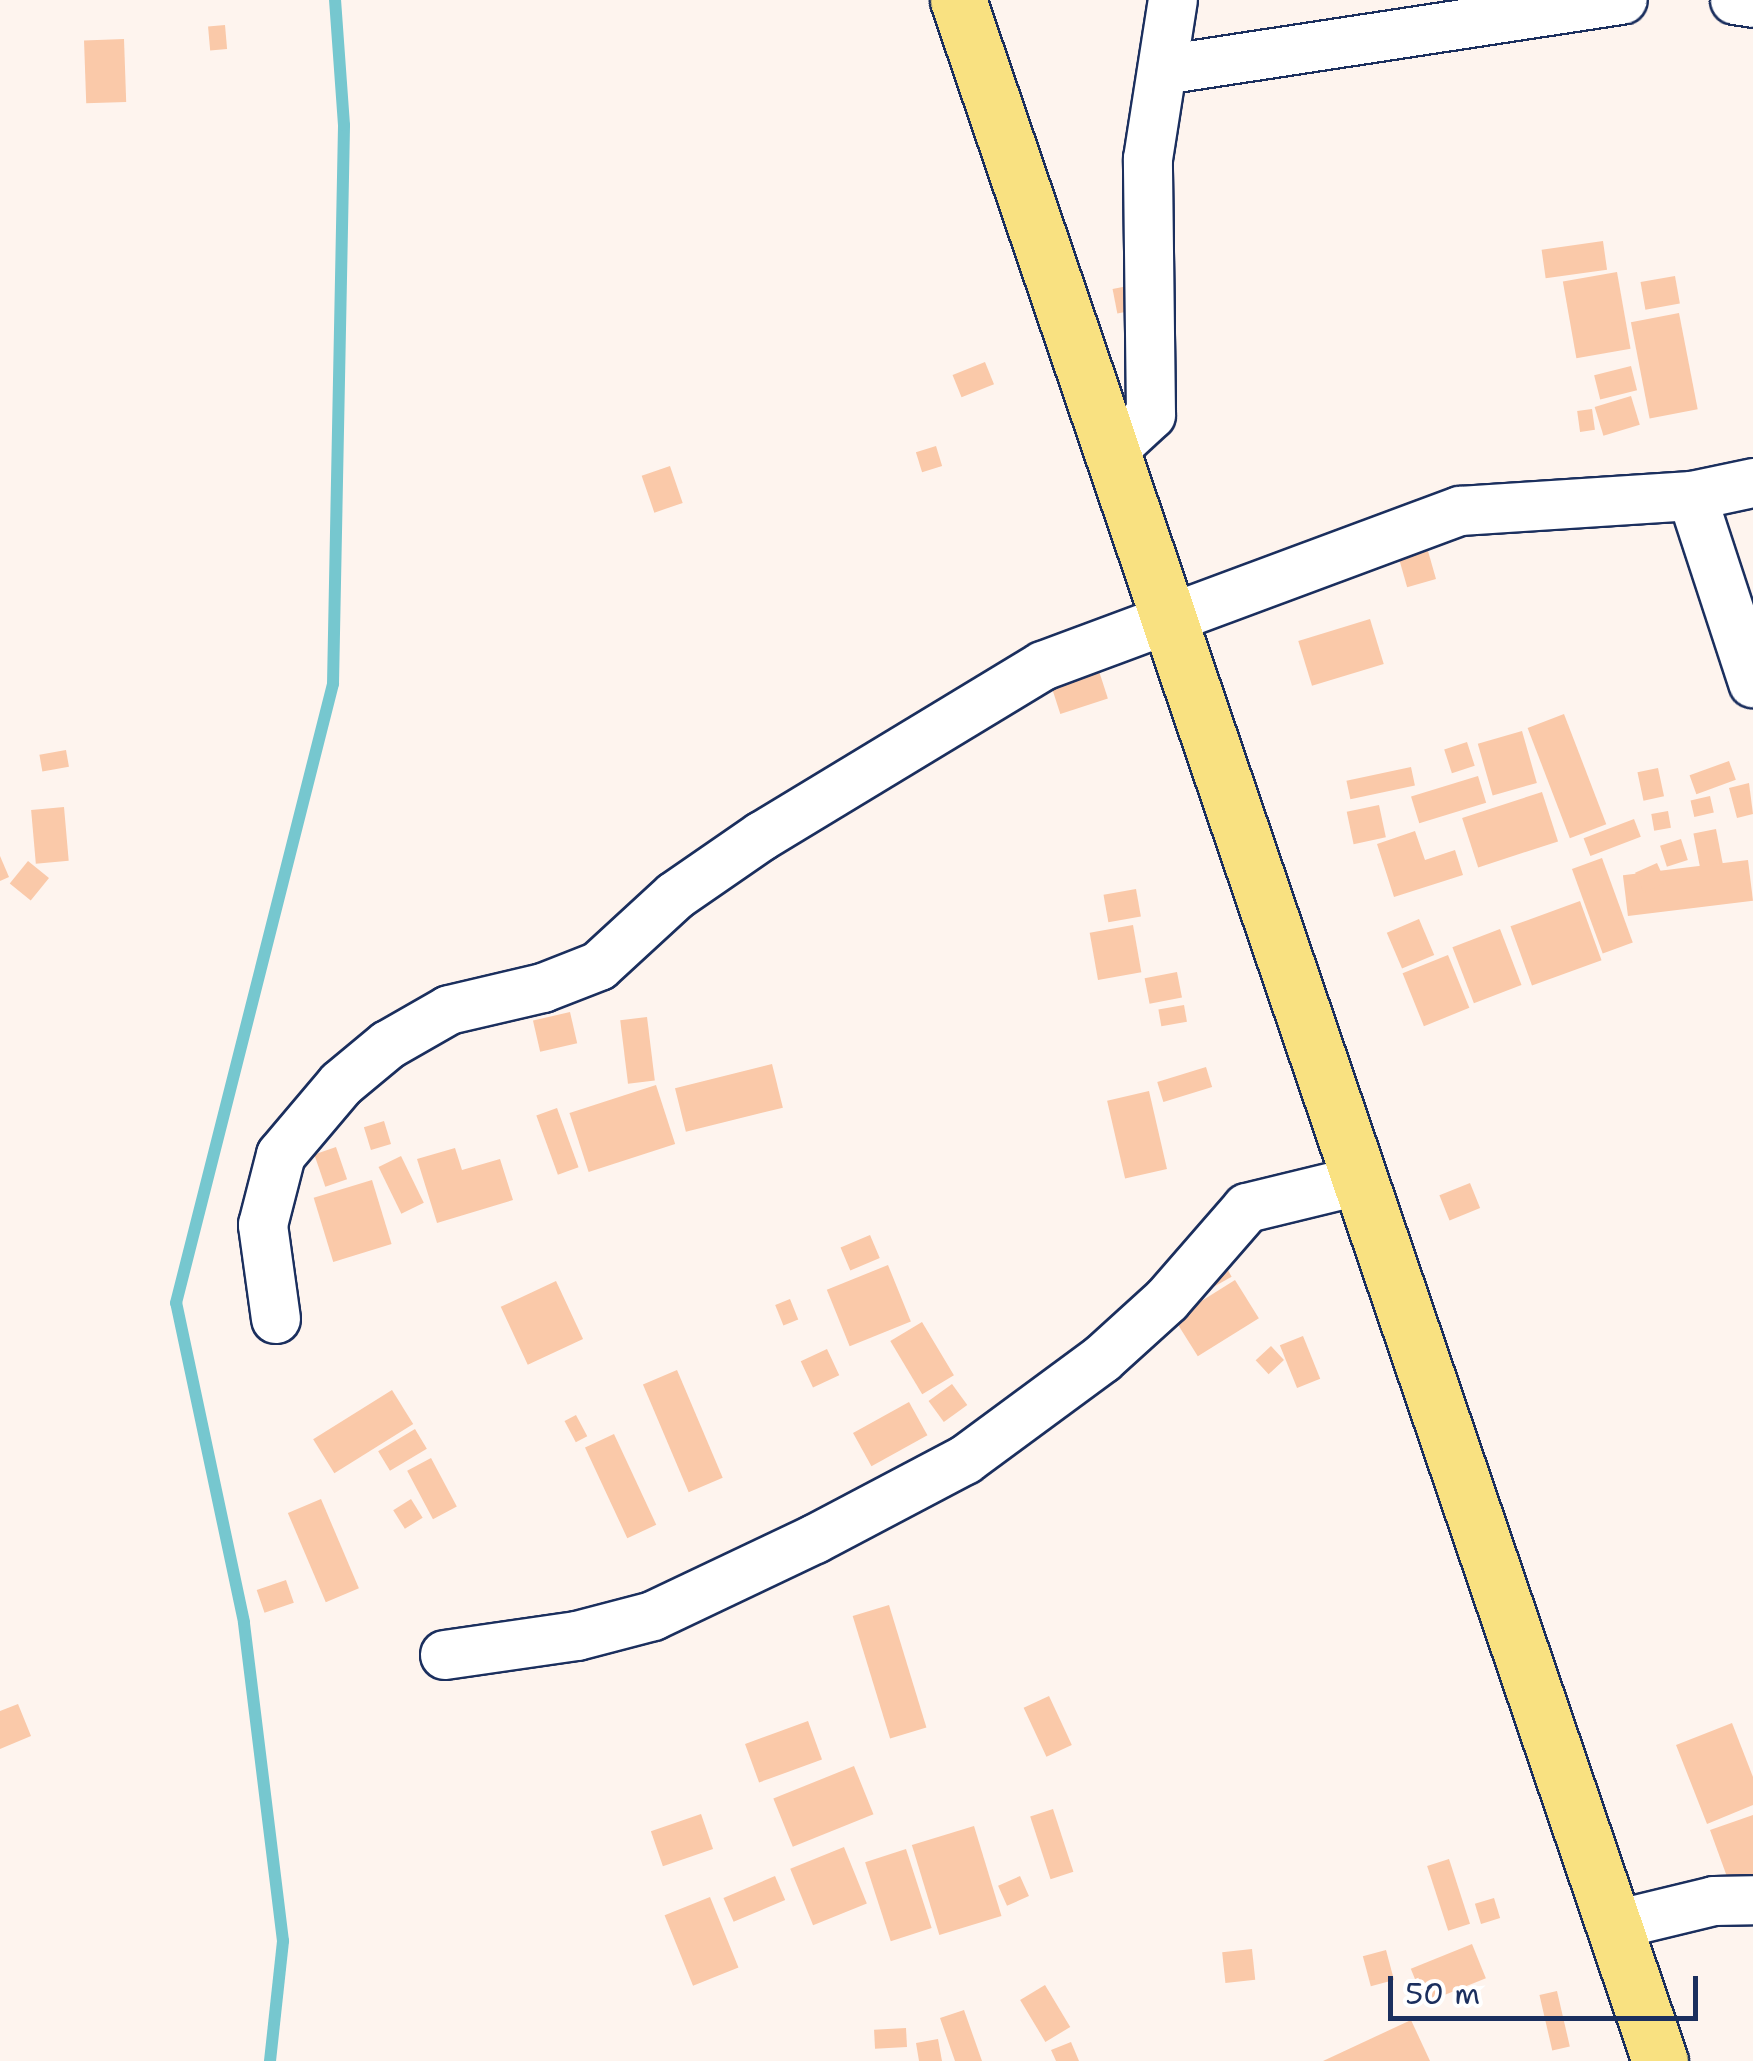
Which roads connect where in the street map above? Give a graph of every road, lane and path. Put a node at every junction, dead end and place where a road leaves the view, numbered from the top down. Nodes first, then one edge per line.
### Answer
1 (958, 0) edge
2 (1173, 0) edge
3 (1623, 0) edge
4 (1735, 0) edge
5 (1753, 3) edge
6 (1163, 70) junction
7 (1114, 449) junction
8 (1753, 483) edge
9 (1692, 496) junction
10 (1172, 619) junction
11 (1753, 682) edge
12 (1362, 1180) junction
13 (276, 1319) dead end
14 (445, 1655) dead end
15 (1753, 1900) edge
16 (1615, 1925) junction
17 (1660, 2061) edge

1 - 7 main road
2 - 6 street
3 - 6 street
4 - 5 street
6 - 7 street
7 - 10 main road
8 - 9 street
9 - 10 street
9 - 11 street
10 - 12 main road
10 - 13 street
12 - 14 street
12 - 16 main road
15 - 16 street
16 - 17 main road

